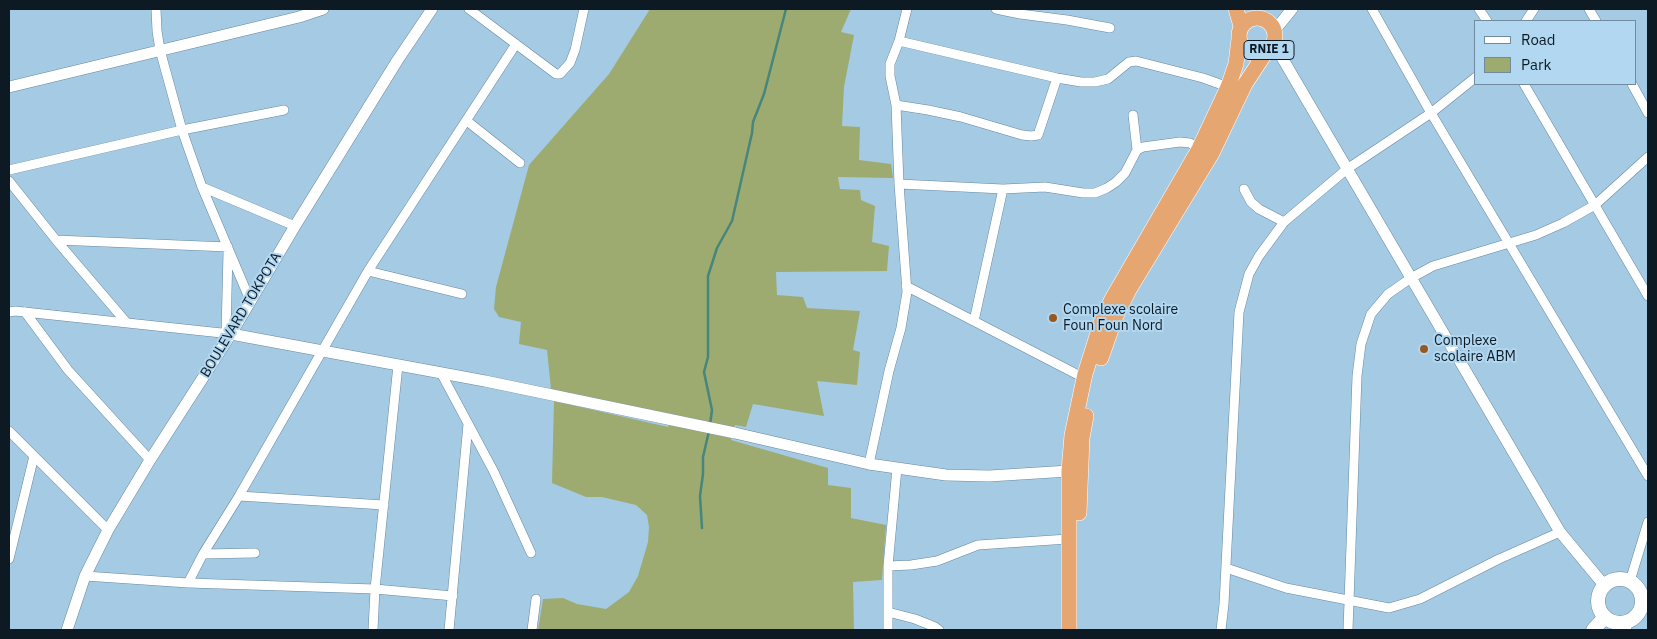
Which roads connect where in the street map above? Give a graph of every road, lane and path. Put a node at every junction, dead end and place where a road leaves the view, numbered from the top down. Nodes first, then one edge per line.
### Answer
1 (156, 9) edge
2 (322, 9) edge
3 (432, 9) edge
4 (470, 9) edge
5 (584, 9) edge
6 (907, 9) edge
7 (996, 9) edge
8 (1236, 9) edge
9 (1292, 9) edge
10 (1372, 9) edge
11 (1479, 9) edge
12 (1534, 9) edge
13 (1020, 12) edge
14 (1485, 20) edge
15 (1527, 20) edge
16 (1110, 28) dead end
17 (1268, 31) edge
18 (1240, 32) junction
19 (899, 40) junction
20 (516, 44) junction
21 (160, 50) junction
22 (1057, 78) junction
23 (1474, 79) edge
24 (1525, 85) edge
25 (1633, 85) edge
26 (9, 86) edge
27 (1228, 87) junction
28 (896, 106) junction
29 (284, 110) dead end
30 (1431, 113) junction
31 (1648, 113) edge
32 (1133, 116) dead end
33 (467, 121) junction
34 (182, 130) junction
35 (1199, 149) junction
36 (1137, 150) junction
37 (1648, 157) edge
38 (520, 162) dead end
39 (1347, 169) junction
40 (9, 170) edge
41 (9, 181) edge
42 (899, 184) junction
43 (202, 187) junction
44 (1003, 189) junction
45 (1244, 189) dead end
46 (1594, 205) junction
47 (1284, 222) junction
48 (295, 226) junction
49 (56, 240) junction
50 (1509, 244) junction
51 (228, 247) junction
52 (368, 271) junction
53 (1411, 278) junction
54 (906, 286) junction
55 (462, 294) dead end
56 (1648, 296) edge
57 (250, 300) junction
58 (9, 304) edge
59 (16, 312) edge
60 (974, 321) junction
61 (126, 322) junction
62 (229, 334) junction
63 (322, 350) junction
64 (398, 366) junction
65 (441, 373) junction
66 (1084, 378) junction
67 (468, 424) junction
68 (9, 431) edge
69 (34, 456) junction
70 (150, 460) junction
71 (869, 464) junction
72 (897, 468) junction
73 (1069, 471) junction
74 (1648, 476) edge
75 (239, 496) junction
76 (384, 505) junction
77 (1648, 522) edge
78 (108, 530) junction
79 (1560, 532) junction
80 (1068, 539) junction
81 (531, 552) dead end
82 (255, 553) dead end
83 (203, 554) junction
84 (9, 558) edge
85 (888, 566) junction
86 (1226, 568) junction
87 (85, 576) junction
88 (1630, 582) junction
89 (188, 583) junction
90 (1604, 585) junction
91 (375, 589) junction
92 (453, 596) junction
93 (536, 599) dead end
94 (1348, 600) junction
95 (1644, 604) edge
96 (888, 612) junction
97 (1605, 617) junction
98 (1624, 626) edge
99 (67, 630) edge
100 (373, 630) edge
101 (449, 630) edge
102 (532, 630) edge
103 (888, 630) edge
104 (938, 630) edge
105 (1069, 630) edge
106 (1078, 630) edge
107 (1221, 630) edge
108 (1348, 630) edge
109 (1593, 630) edge

1 - 21 street
2 - 21 street
3 - 48 street, BOULEVARD TOKPOTA
4 - 20 street
5 - 20 street
6 - 19 street
7 - 13 street
8 - 18 highway, RNIE 1
9 - 17 street
10 - 30 street
11 - 14 street
12 - 15 street
13 - 16 street
17 - 18 highway, RNIE 1
17 - 18 highway, RNIE 1
17 - 39 street
17 - 106 highway, RNIE 1
18 - 27 highway, RNIE 1
19 - 22 street
19 - 28 street
20 - 33 street
21 - 26 street
21 - 34 street
22 - 27 street
22 - 28 street
23 - 30 street
24 - 46 street
25 - 31 street
27 - 35 highway, RNIE 1
28 - 42 street
29 - 34 street
30 - 39 street
30 - 50 street
32 - 36 street
33 - 38 street
33 - 52 street
34 - 40 street
34 - 43 street
35 - 36 street
35 - 66 highway, RNIE 1
36 - 44 street
37 - 46 street
39 - 47 street
39 - 53 street
41 - 49 street
42 - 44 street
42 - 54 street
43 - 48 street
43 - 51 street
44 - 60 street
45 - 47 street
46 - 50 street
46 - 56 street
47 - 86 street
48 - 57 street, BOULEVARD TOKPOTA
49 - 51 street
49 - 61 street
50 - 53 street
50 - 74 street
51 - 57 street
51 - 62 street
52 - 55 street
52 - 63 street
53 - 79 street
53 - 94 street
54 - 60 street
54 - 71 street
57 - 62 street, BOULEVARD TOKPOTA
58 - 59 street
59 - 61 street
59 - 70 street
60 - 66 street
61 - 62 street
62 - 63 street
62 - 70 street, BOULEVARD TOKPOTA
63 - 64 street
63 - 75 street
64 - 65 street
64 - 76 street
65 - 67 street
65 - 71 street
66 - 73 highway, RNIE 1
67 - 81 street
67 - 92 street
68 - 69 street
69 - 78 street
69 - 84 street
70 - 78 street, BOULEVARD TOKPOTA
71 - 72 street
72 - 73 street
72 - 85 street
73 - 80 highway, RNIE 1
75 - 76 street
75 - 83 street
76 - 91 street
77 - 88 street
78 - 87 street, BOULEVARD TOKPOTA
79 - 90 street
79 - 94 street
80 - 85 street
80 - 105 highway, RNIE 1
82 - 83 street
83 - 89 street
85 - 96 street
86 - 94 street
86 - 107 street
87 - 89 street
87 - 99 street, BOULEVARD TOKPOTA
88 - 90 main road
88 - 95 main road
89 - 91 street
90 - 97 main road
91 - 92 street
91 - 100 street
92 - 101 street
93 - 102 street
94 - 108 street
95 - 98 main road
96 - 103 street
96 - 104 street
97 - 98 main road
97 - 109 main road

